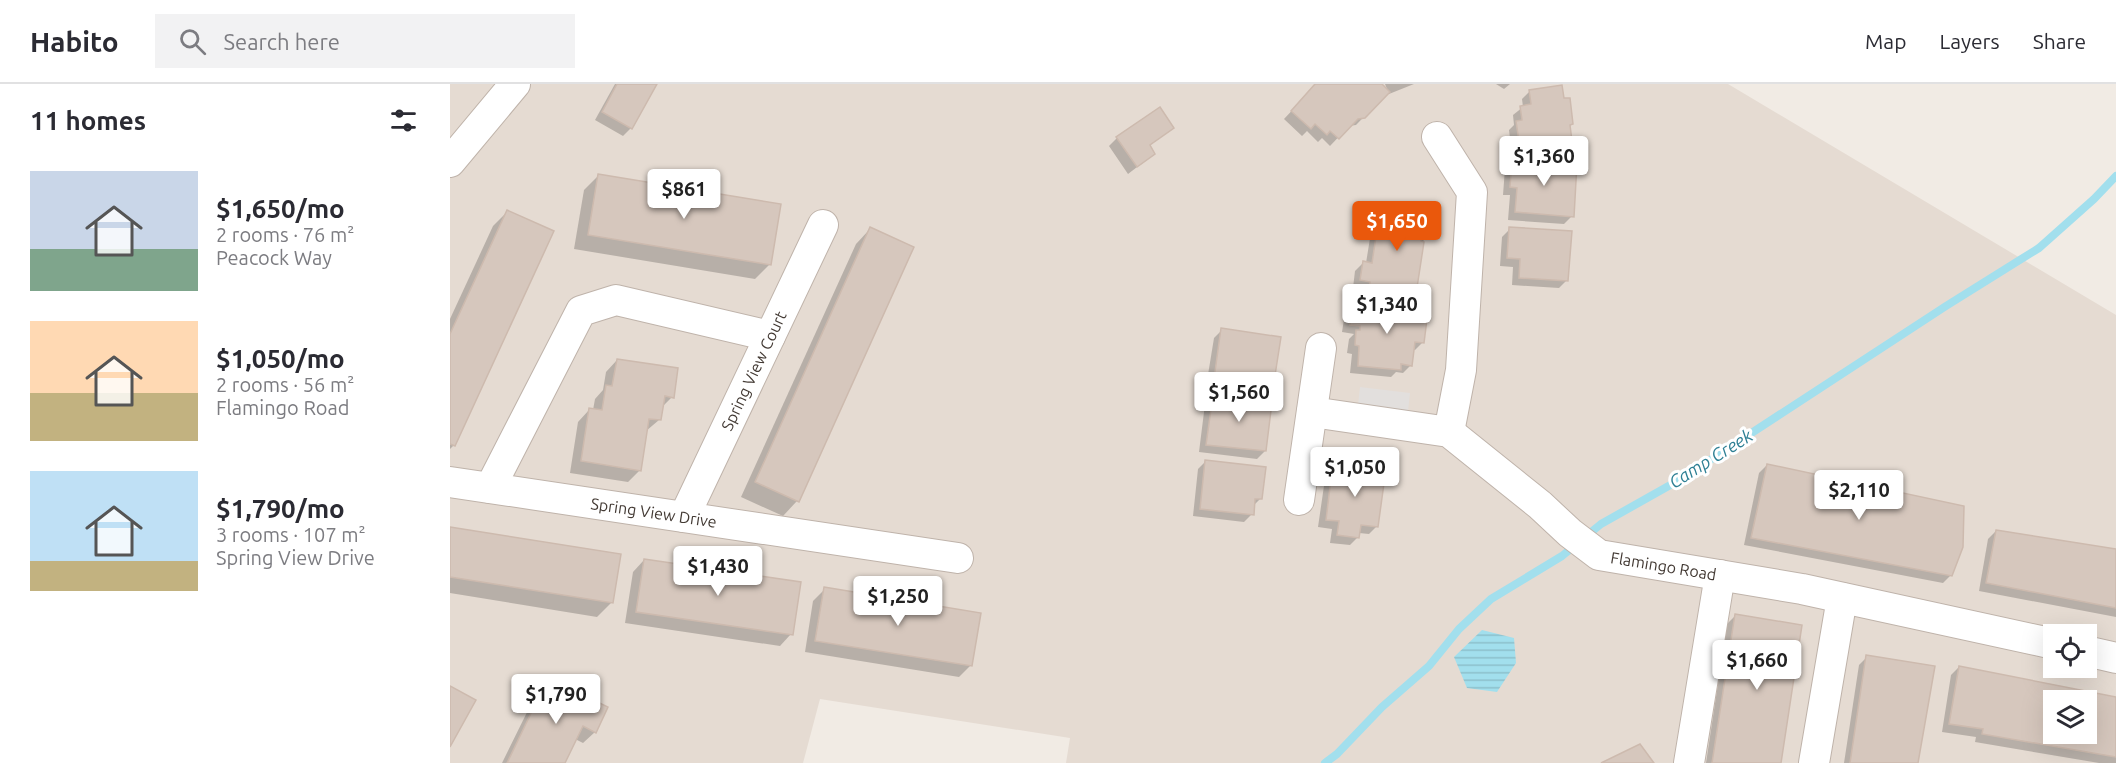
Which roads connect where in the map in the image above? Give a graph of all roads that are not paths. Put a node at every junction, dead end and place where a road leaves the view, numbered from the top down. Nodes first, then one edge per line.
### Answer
1 (515, 84) edge
2 (1437, 137) dead end
3 (450, 162) edge
4 (823, 225) dead end
5 (770, 336) junction
6 (1321, 348) dead end
7 (1312, 412) junction
8 (1449, 432) junction
9 (450, 482) edge
10 (490, 488) junction
11 (1299, 500) dead end
12 (684, 517) junction
13 (958, 558) dead end
14 (1720, 575) junction
15 (1842, 598) junction
16 (2043, 642) edge
17 (2097, 654) edge
18 (2116, 658) edge
19 (1689, 763) edge
20 (1814, 763) edge

1 - 3 street
2 - 8 street
4 - 5 street, Spring View Court
5 - 10 street
5 - 12 street, Spring View Court
6 - 7 street
7 - 8 street
7 - 11 street
8 - 14 street, Flamingo Road
9 - 10 street, Spring View Drive
10 - 12 street, Spring View Drive
12 - 13 street, Spring View Drive
14 - 15 street, Flamingo Road
14 - 19 street
15 - 16 street, Flamingo Road
15 - 20 street
17 - 18 street

